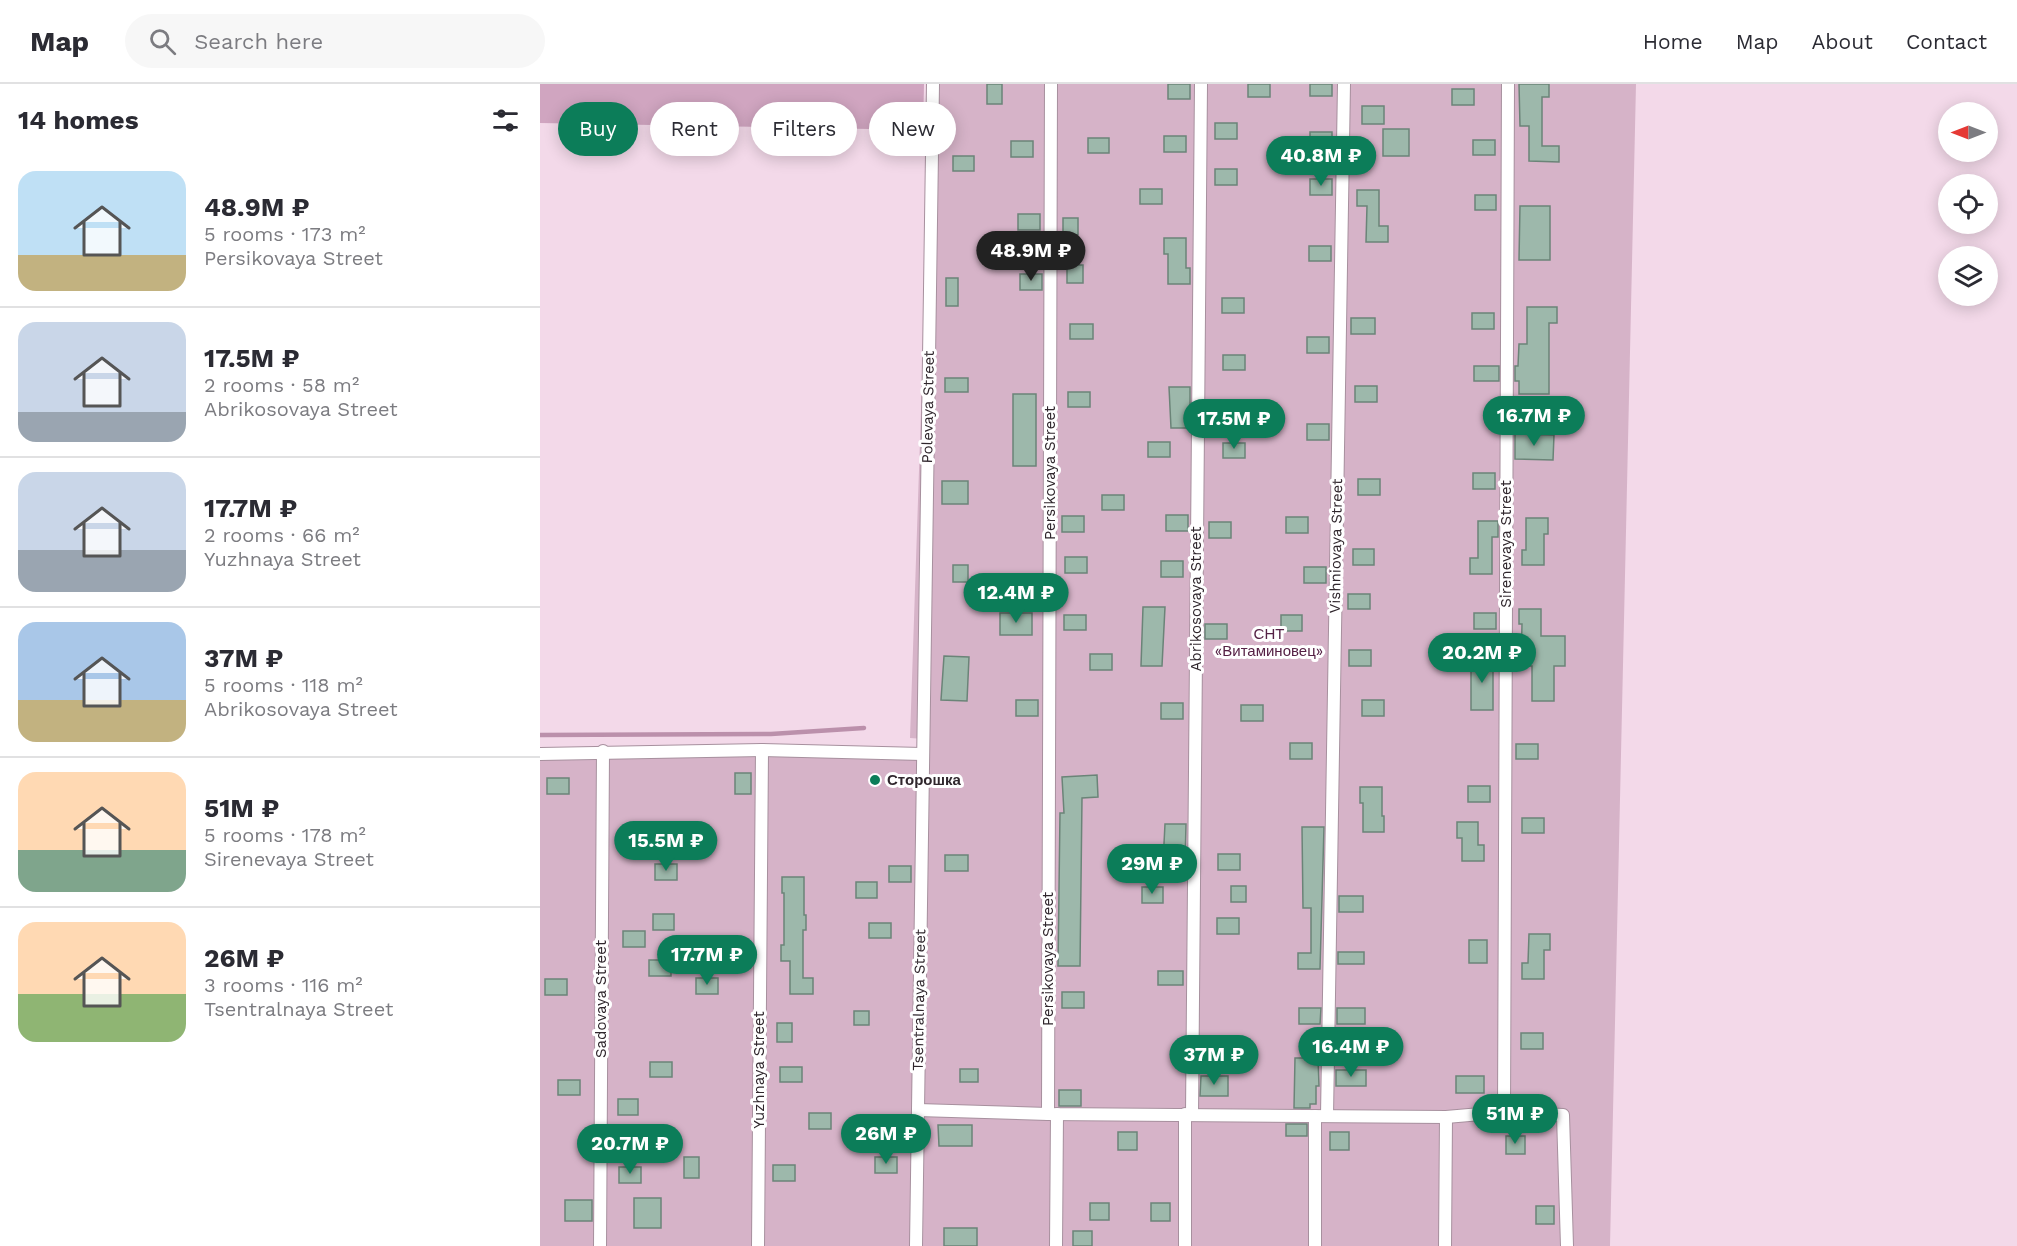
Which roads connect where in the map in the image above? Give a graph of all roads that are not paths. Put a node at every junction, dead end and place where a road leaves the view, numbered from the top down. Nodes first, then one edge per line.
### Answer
1 (933, 84) edge
2 (1051, 84) edge
3 (1201, 84) edge
4 (1344, 84) edge
5 (1508, 84) edge
6 (762, 750) junction
7 (603, 751) junction
8 (540, 753) edge
9 (922, 754) junction
10 (918, 1110) junction
11 (1504, 1112) junction
12 (1052, 1114) junction
13 (1188, 1114) junction
14 (1321, 1116) junction
15 (1446, 1117) junction
16 (600, 1246) edge
17 (758, 1246) edge
18 (916, 1246) edge
19 (1056, 1246) edge
20 (1185, 1246) edge
21 (1315, 1246) edge
22 (1445, 1246) edge
23 (1567, 1246) edge

1 - 9 street, Polevaya Street
2 - 12 street, Persikovaya Street
3 - 13 street, Abrikosovaya Street
4 - 14 street, Vishniovaya Street
5 - 11 street, Sirenevaya Street
6 - 7 street
6 - 9 street
6 - 17 street, Yuzhnaya Street
7 - 8 street
7 - 16 street, Sadovaya Street
9 - 10 street, Tsentralnaya Street
10 - 12 street
10 - 18 street, Tsentralnaya Street
11 - 15 street
11 - 23 street
12 - 13 street
12 - 19 street, Persikovaya Street
13 - 14 street
13 - 20 street, Abrikosovaya Street
14 - 15 street
14 - 21 street, Vishniovaya Street
15 - 22 street

